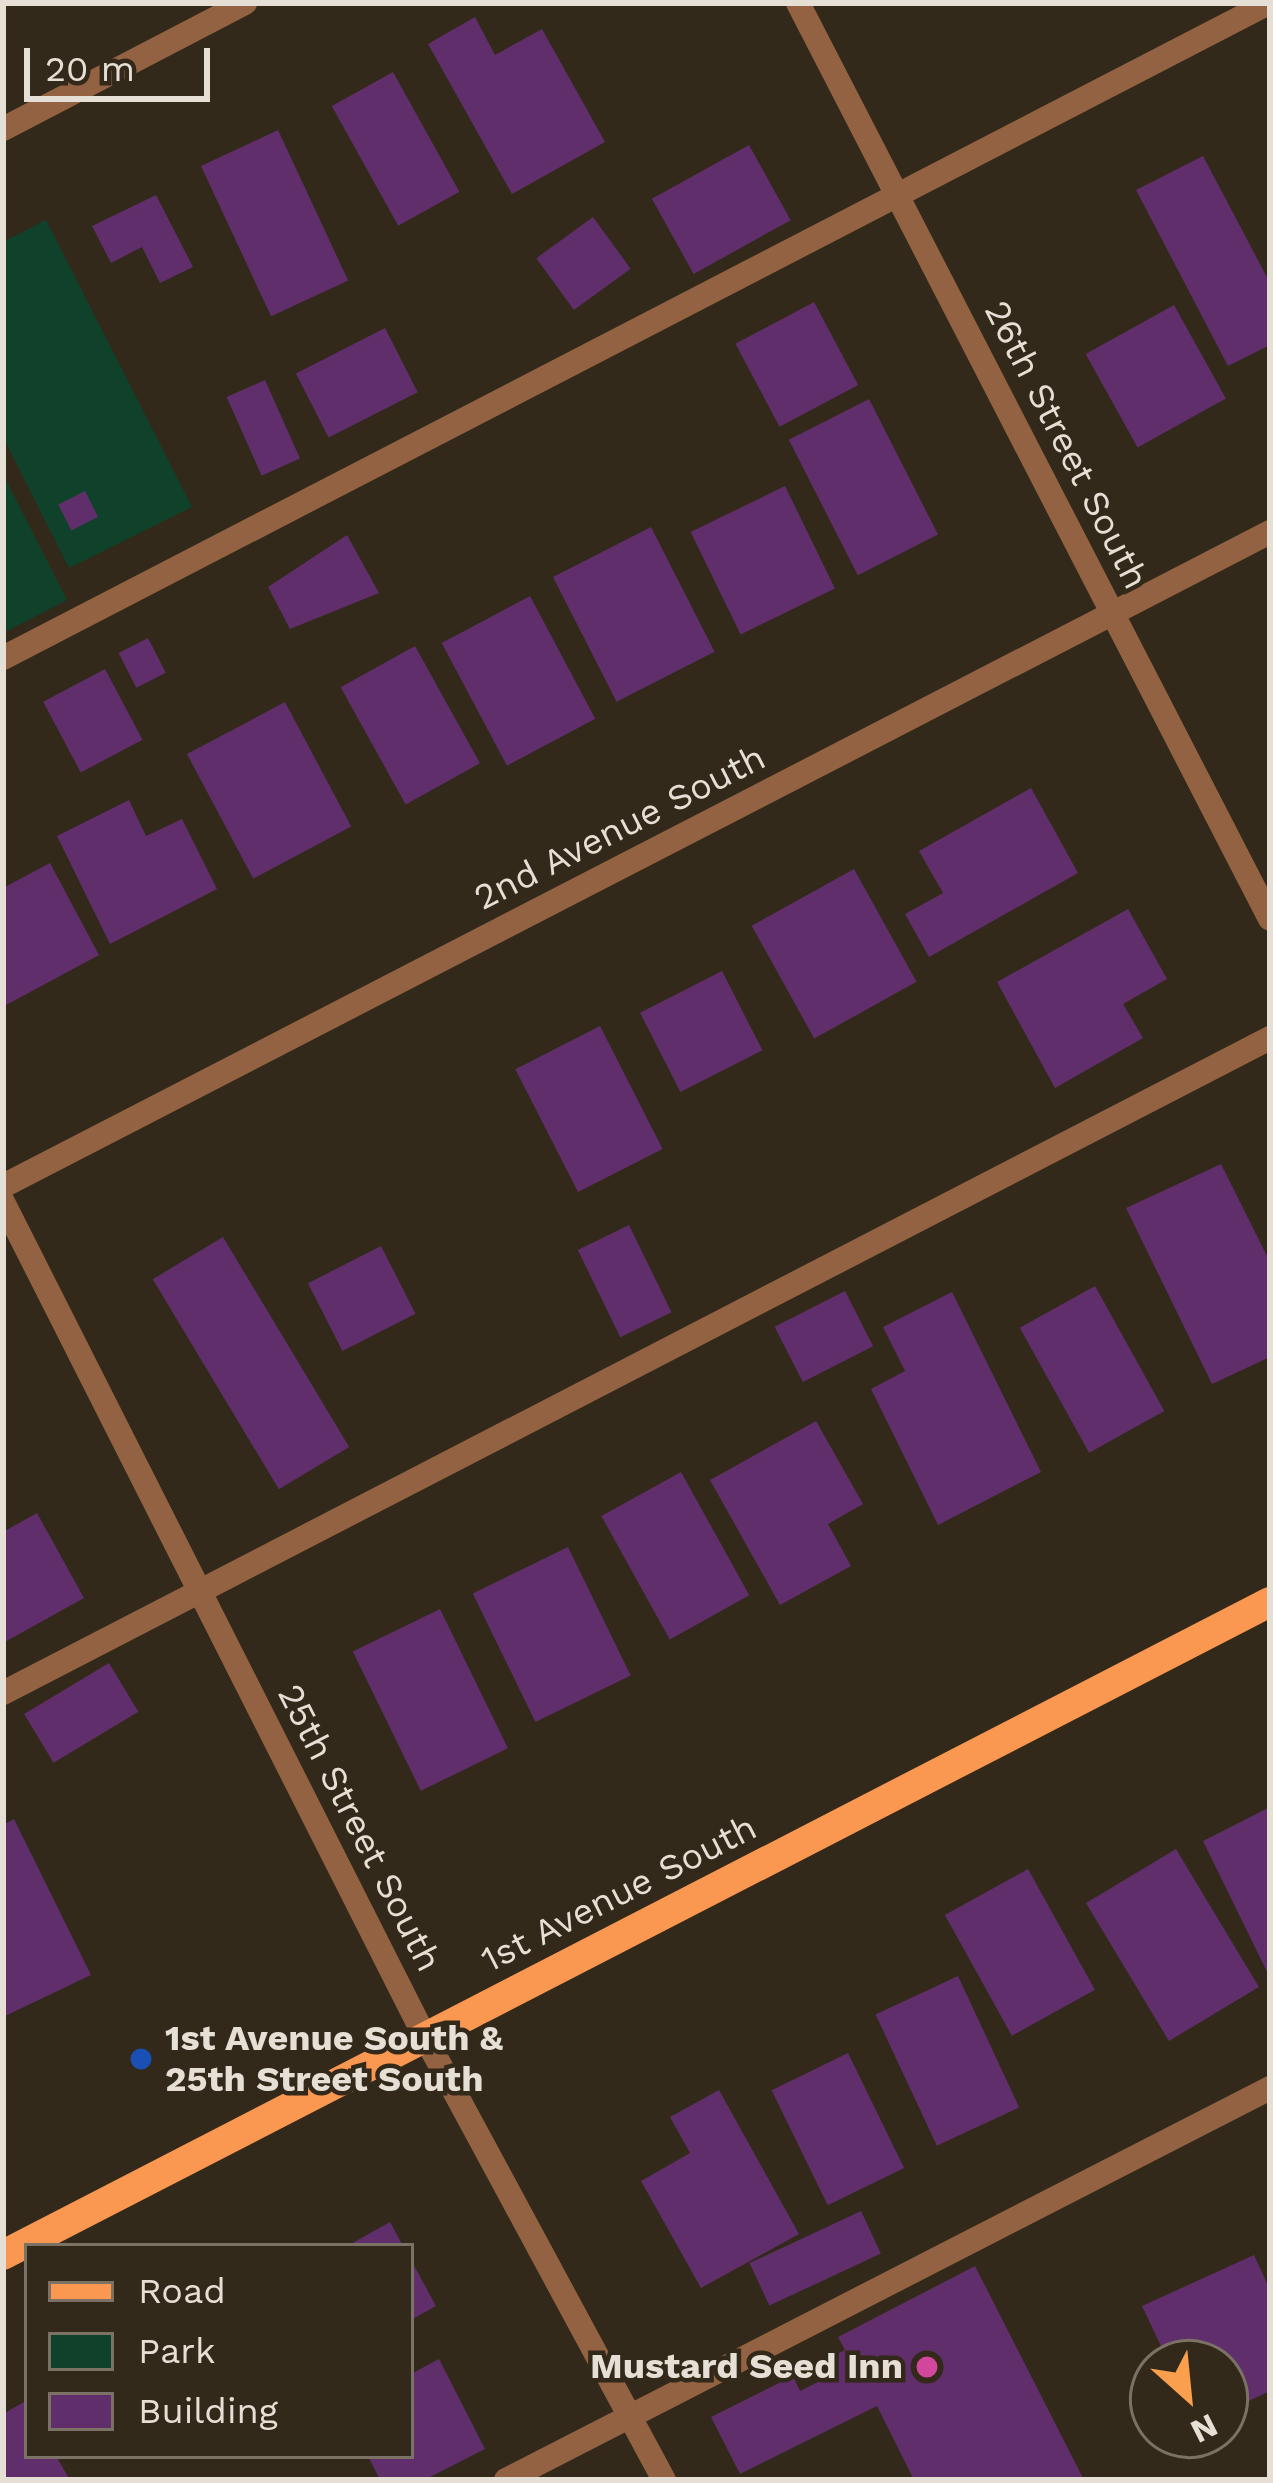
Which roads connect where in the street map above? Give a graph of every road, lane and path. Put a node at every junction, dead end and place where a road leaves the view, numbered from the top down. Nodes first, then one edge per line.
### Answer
1 (245, 3) edge
2 (798, 3) edge
3 (1269, 3) edge
4 (3, 129) edge
5 (898, 197) junction
6 (1270, 532) edge
7 (1113, 614) junction
8 (3, 658) edge
9 (1270, 919) edge
10 (1270, 1038) edge
11 (3, 1186) edge
12 (3, 1202) edge
13 (200, 1592) junction
14 (1270, 1602) edge
15 (3, 1693) edge
16 (425, 2038) junction
17 (1270, 2088) edge
18 (26, 2243) edge
19 (630, 2416) junction
20 (506, 2480) edge
21 (664, 2480) edge

1 - 4 street
2 - 5 street, 26th Street South
3 - 5 street
5 - 7 street, 26th Street South
5 - 8 street
6 - 7 street, 2nd Avenue South
7 - 9 street, 26th Street South
7 - 11 street, 2nd Avenue South
10 - 13 street
12 - 13 street, 25th Street South
13 - 15 street
13 - 16 street, 25th Street South
14 - 16 main road, 1st Avenue South
16 - 18 main road, 1st Avenue South
16 - 19 street, 25th Street South
17 - 19 street
19 - 20 street
19 - 21 street, 25th Street South

